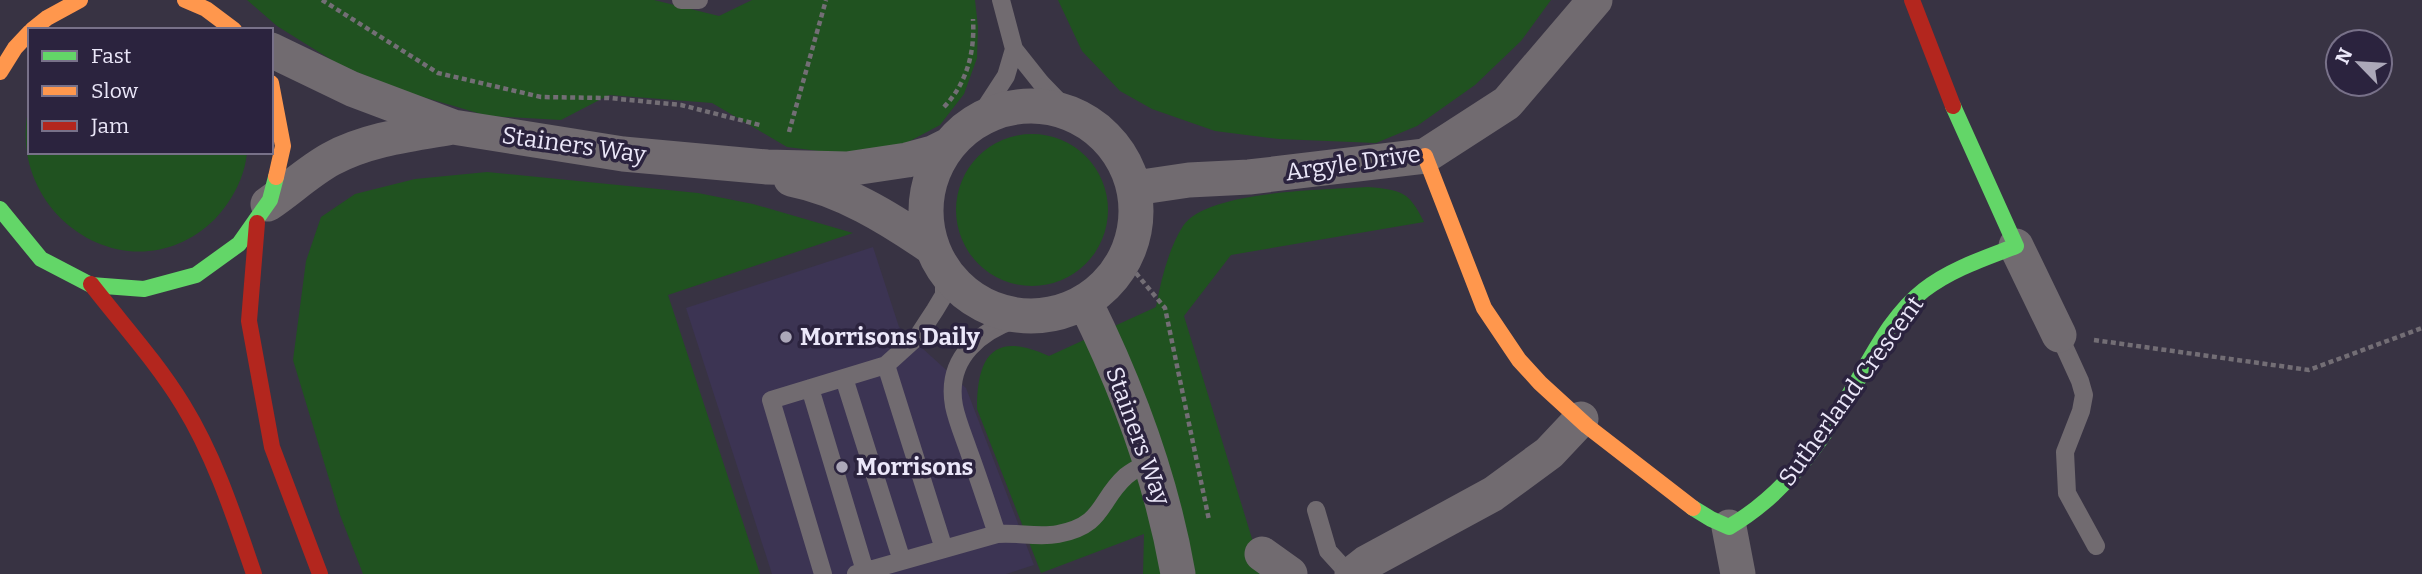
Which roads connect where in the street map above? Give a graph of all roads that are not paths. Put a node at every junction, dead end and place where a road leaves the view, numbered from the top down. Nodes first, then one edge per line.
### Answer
1 (80, 0) edge
2 (185, 0) edge
3 (681, 0) edge
4 (699, 0) edge
5 (1002, 0) edge
6 (1595, 0) edge
7 (1912, 0) edge
8 (35, 28) edge
9 (231, 28) edge
10 (28, 34) edge
11 (1014, 49) junction
12 (273, 51) edge
13 (0, 72) edge
14 (273, 89) edge
15 (1069, 112) junction
16 (978, 119) junction
17 (453, 127) junction
18 (947, 146) junction
19 (1425, 156) junction
20 (695, 162) junction
21 (1135, 188) junction
22 (0, 209) edge
23 (263, 214) junction
24 (0, 235) edge
25 (25, 245) junction
26 (2016, 246) junction
27 (937, 260) junction
28 (92, 284) junction
29 (1085, 302) junction
30 (1023, 317) junction
31 (2059, 335) joint
32 (886, 365) junction
33 (844, 378) junction
34 (810, 388) junction
35 (1581, 419) junction
36 (1150, 462) junction
37 (1316, 510) dead end
38 (1729, 527) junction
39 (997, 534) junction
40 (2096, 546) dead end
41 (944, 549) junction
42 (902, 561) junction
43 (860, 572) edge
44 (254, 574) edge
45 (320, 574) edge
46 (823, 574) edge
47 (1178, 574) edge
48 (1351, 574) edge
49 (1738, 574) edge

1 - 8 main road
2 - 9 main road
3 - 4 lane
5 - 11 lane
6 - 19 street, Argyle Drive
7 - 26 main road
10 - 13 main road
11 - 15 lane
11 - 16 lane
12 - 17 street, Stainers Way
14 - 23 main road
15 - 16 street
15 - 21 street
16 - 18 street
17 - 20 street, Stainers Way
17 - 23 street, Stainers Way
18 - 20 street, Stainers Way
18 - 27 street
19 - 21 street, Argyle Drive
19 - 35 main road
20 - 27 street, Stainers Way
21 - 29 street
22 - 25 main road
23 - 28 main road
23 - 45 main road
24 - 25 lane
25 - 28 main road
26 - 31 street
26 - 38 main road, Sutherland Crescent
27 - 30 street
27 - 32 lane
28 - 44 main road
29 - 30 street
29 - 36 street, Stainers Way
30 - 39 lane
31 - 40 lane
32 - 33 lane
32 - 41 lane
33 - 34 lane
33 - 42 lane
34 - 43 lane
34 - 46 lane
35 - 38 main road
35 - 48 street
36 - 39 lane
36 - 47 street, Stainers Way
37 - 48 lane
38 - 49 street
39 - 41 lane
41 - 42 lane
42 - 43 lane

